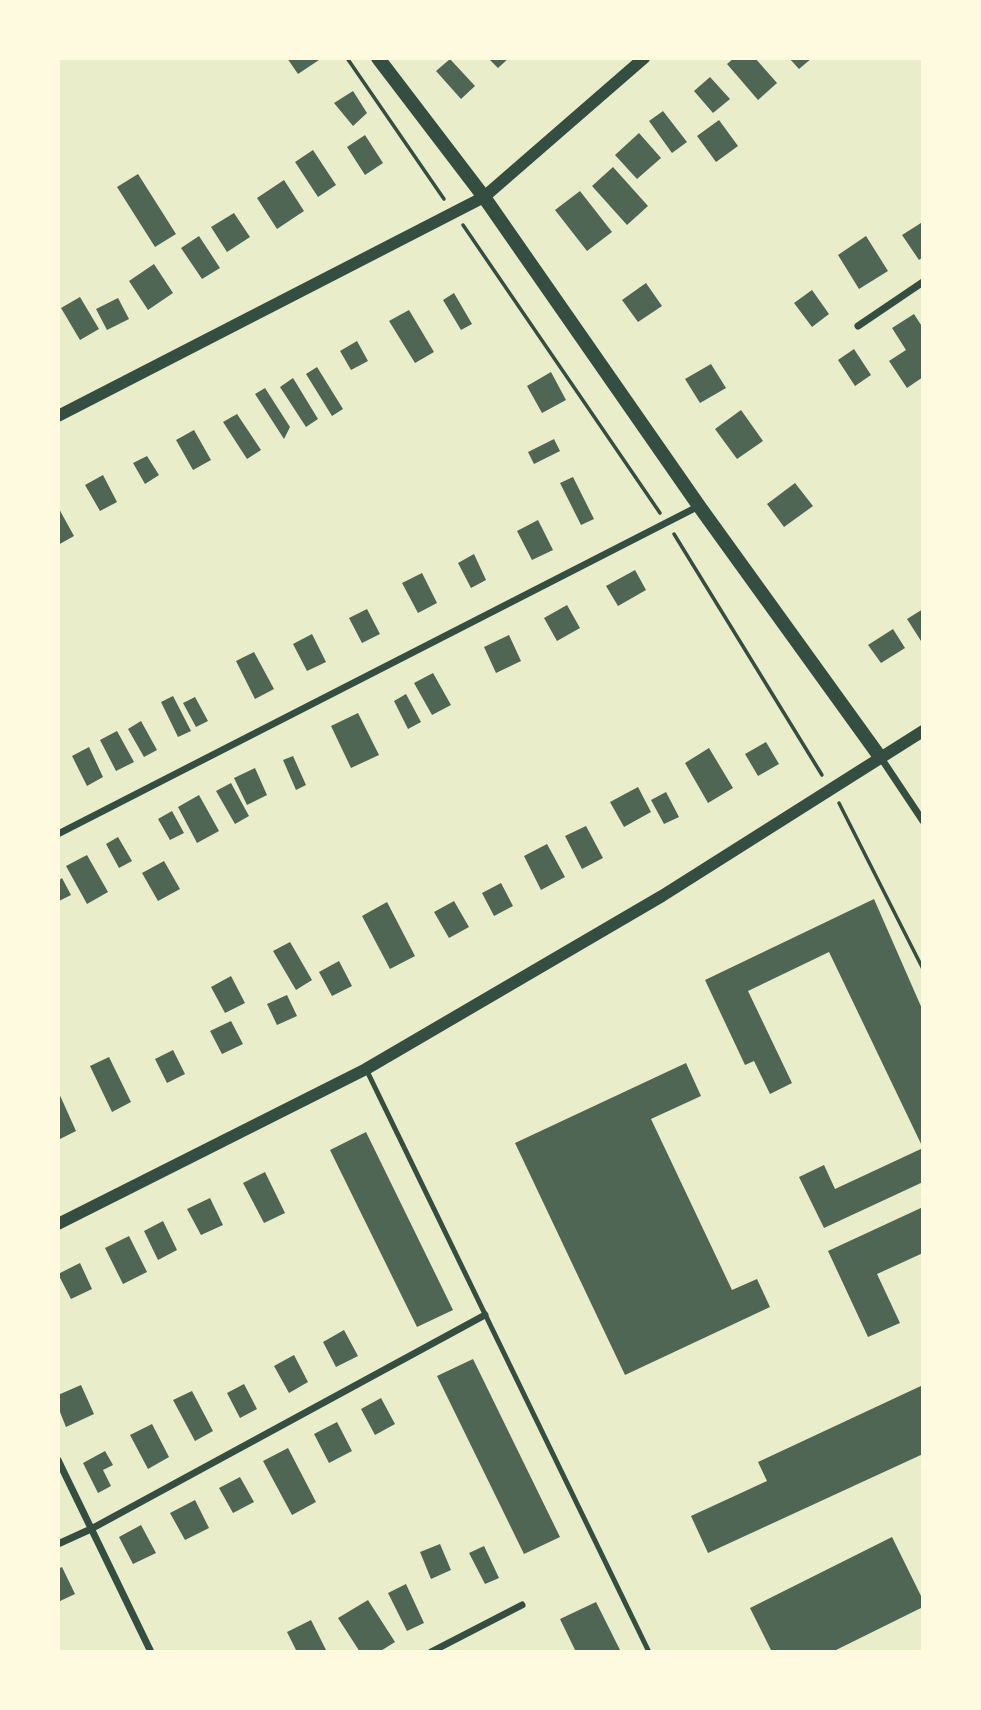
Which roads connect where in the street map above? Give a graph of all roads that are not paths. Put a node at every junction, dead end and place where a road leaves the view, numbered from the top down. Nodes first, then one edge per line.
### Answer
1 (378, 58) edge
2 (644, 58) edge
3 (484, 197) junction
4 (923, 282) edge
5 (858, 326) dead end
6 (58, 415) edge
7 (699, 506) junction
8 (923, 731) edge
9 (880, 757) junction
10 (923, 821) edge
11 (58, 834) edge
12 (366, 1069) junction
13 (58, 1224) edge
14 (485, 1315) junction
15 (58, 1460) edge
16 (91, 1529) junction
17 (58, 1544) edge
18 (522, 1605) dead end
19 (151, 1652) edge
20 (431, 1652) edge
21 (649, 1652) edge

1 - 3 main road
2 - 3 street
3 - 6 street
3 - 7 main road
4 - 5 street
7 - 9 main road
7 - 11 street
8 - 9 street
9 - 10 street
9 - 12 street
12 - 13 street
12 - 14 lane
14 - 16 street
14 - 21 lane
15 - 16 street
16 - 17 street
16 - 19 street
18 - 20 street

